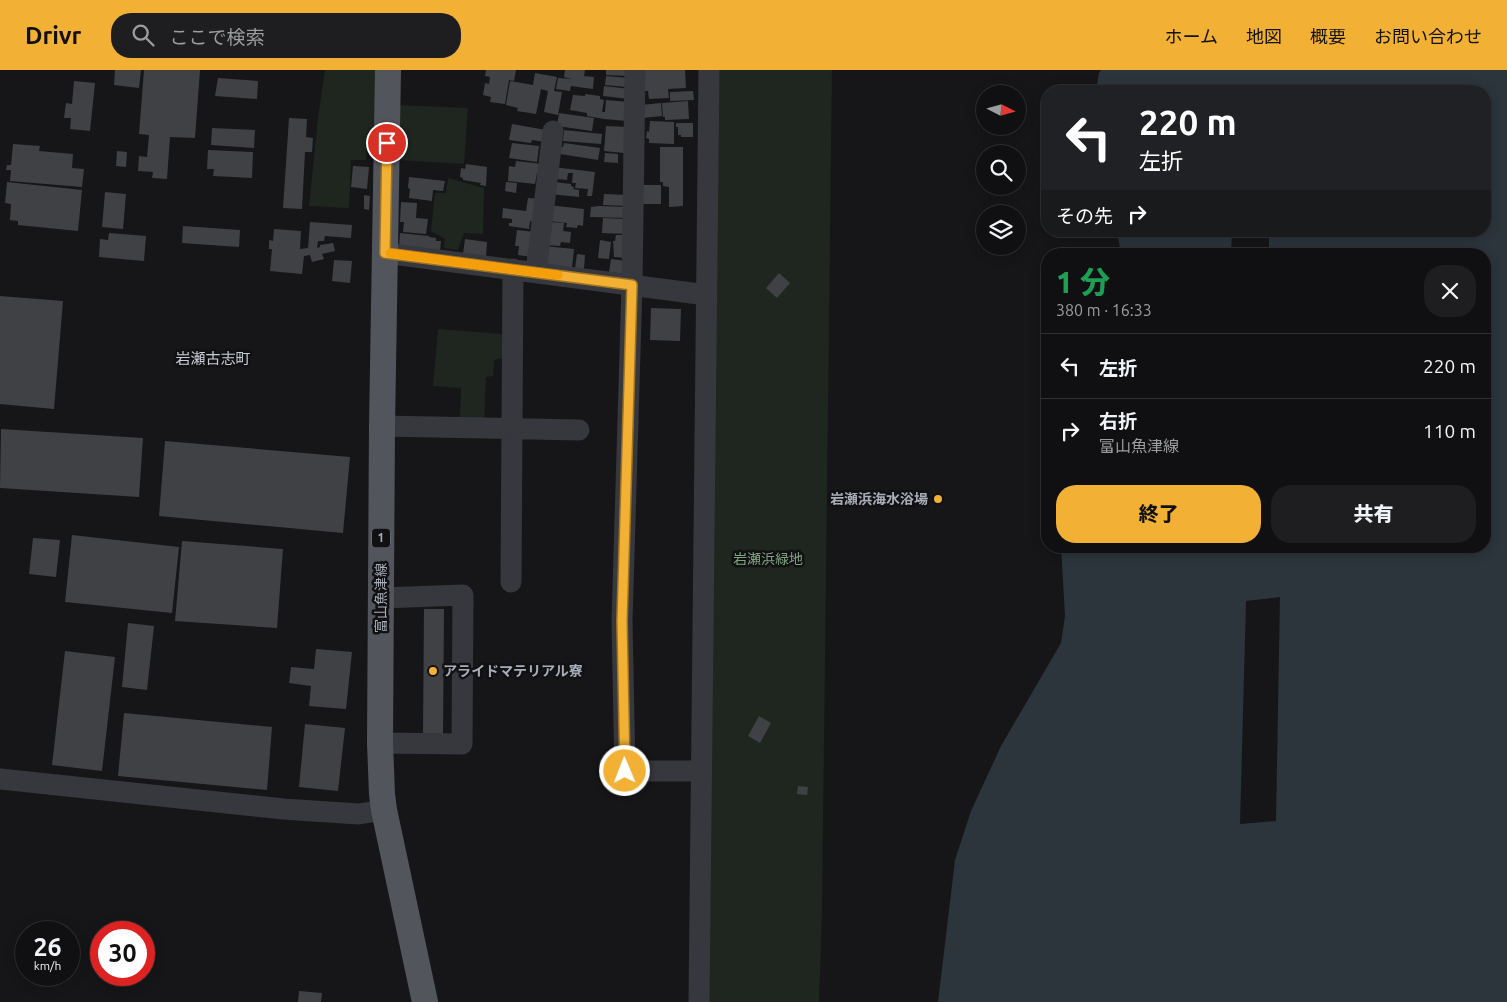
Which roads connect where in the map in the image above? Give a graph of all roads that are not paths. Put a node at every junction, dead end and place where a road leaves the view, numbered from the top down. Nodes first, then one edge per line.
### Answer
1 (388, 70) edge
2 (635, 70) edge
3 (709, 70) edge
4 (553, 131) dead end
5 (385, 253) junction
6 (513, 269) junction
7 (536, 272) junction
8 (632, 285) junction
9 (707, 295) junction
10 (382, 426) junction
11 (512, 428) junction
12 (579, 430) dead end
13 (511, 582) dead end
14 (381, 598) junction
15 (380, 743) junction
16 (702, 771) junction
17 (0, 779) edge
18 (384, 810) junction
19 (425, 1002) edge
20 (700, 1002) edge

1 - 5 main road, 富山魚津線 / 1
2 - 8 street
3 - 9 street
4 - 7 street
5 - 6 street
5 - 10 main road, 富山魚津線 / 1
6 - 7 street
6 - 11 street
7 - 8 street
8 - 9 street
8 - 16 street
9 - 16 street
10 - 11 street
10 - 14 main road, 富山魚津線 / 1
11 - 12 street
11 - 13 street
14 - 15 main road, 富山魚津線 / 1
14 - 15 street
15 - 18 main road, 富山魚津線 / 1
16 - 20 street
17 - 18 street
18 - 19 main road, 富山魚津線 / 1

